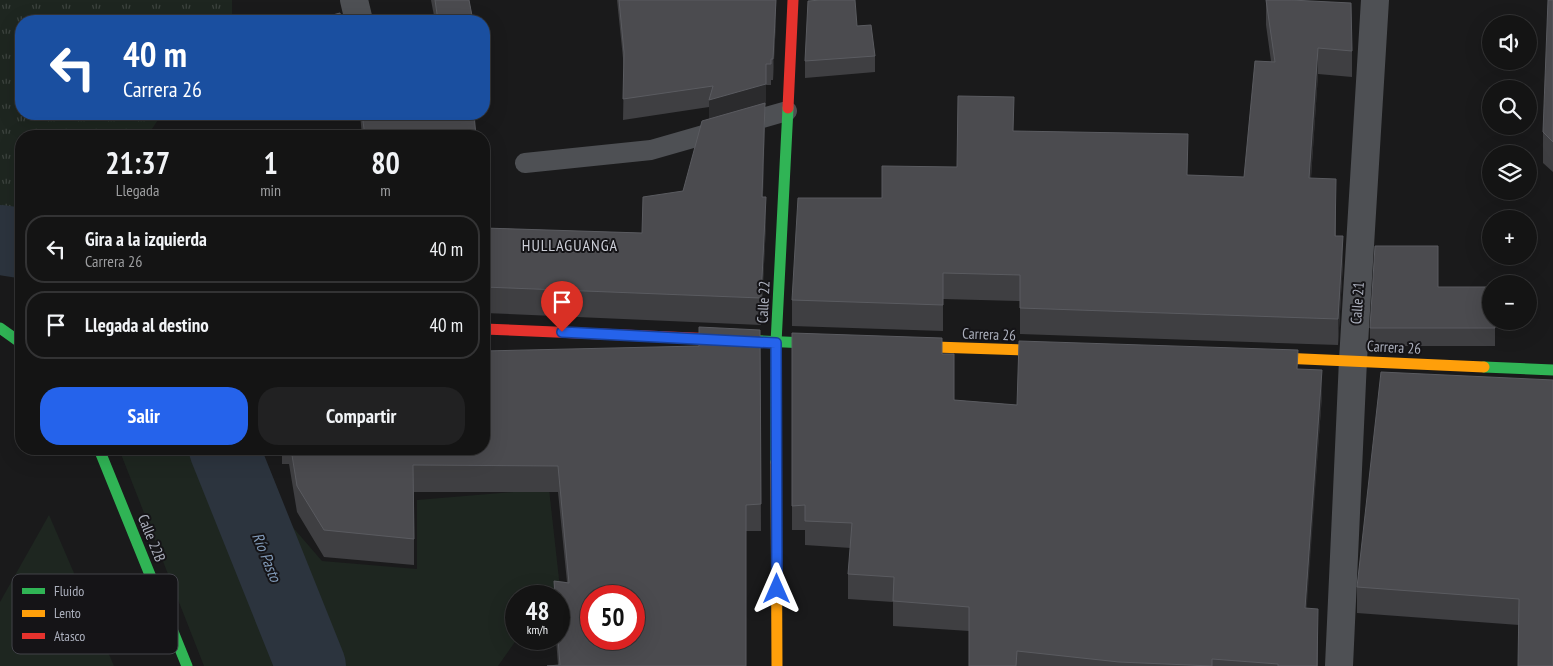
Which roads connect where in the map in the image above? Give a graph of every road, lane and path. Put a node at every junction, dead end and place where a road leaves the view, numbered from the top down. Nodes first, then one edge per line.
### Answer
1 (354, 0) edge
2 (793, 0) edge
3 (1375, 0) edge
4 (357, 15) edge
5 (787, 111) junction
6 (524, 163) dead end
7 (0, 328) edge
8 (490, 329) edge
9 (15, 339) edge
10 (776, 343) junction
11 (841, 344) edge
12 (895, 345) edge
13 (1068, 351) edge
14 (1245, 357) edge
15 (1353, 360) junction
16 (1553, 370) edge
17 (101, 455) edge
18 (150, 574) edge
19 (178, 644) edge
20 (187, 666) edge
21 (778, 666) edge
22 (1339, 666) edge

1 - 4 street
2 - 5 main road, Calle 22
3 - 15 street, Calle 21
5 - 6 lane
5 - 10 main road, Calle 22
7 - 9 main road
8 - 10 main road
10 - 11 main road
10 - 21 main road, Calle 22
12 - 13 main road, Carrera 26
14 - 15 main road, Carrera 26
15 - 16 main road, Carrera 26
15 - 22 street, Calle 21
17 - 18 main road, Calle 22B
19 - 20 main road, Calle 22B

